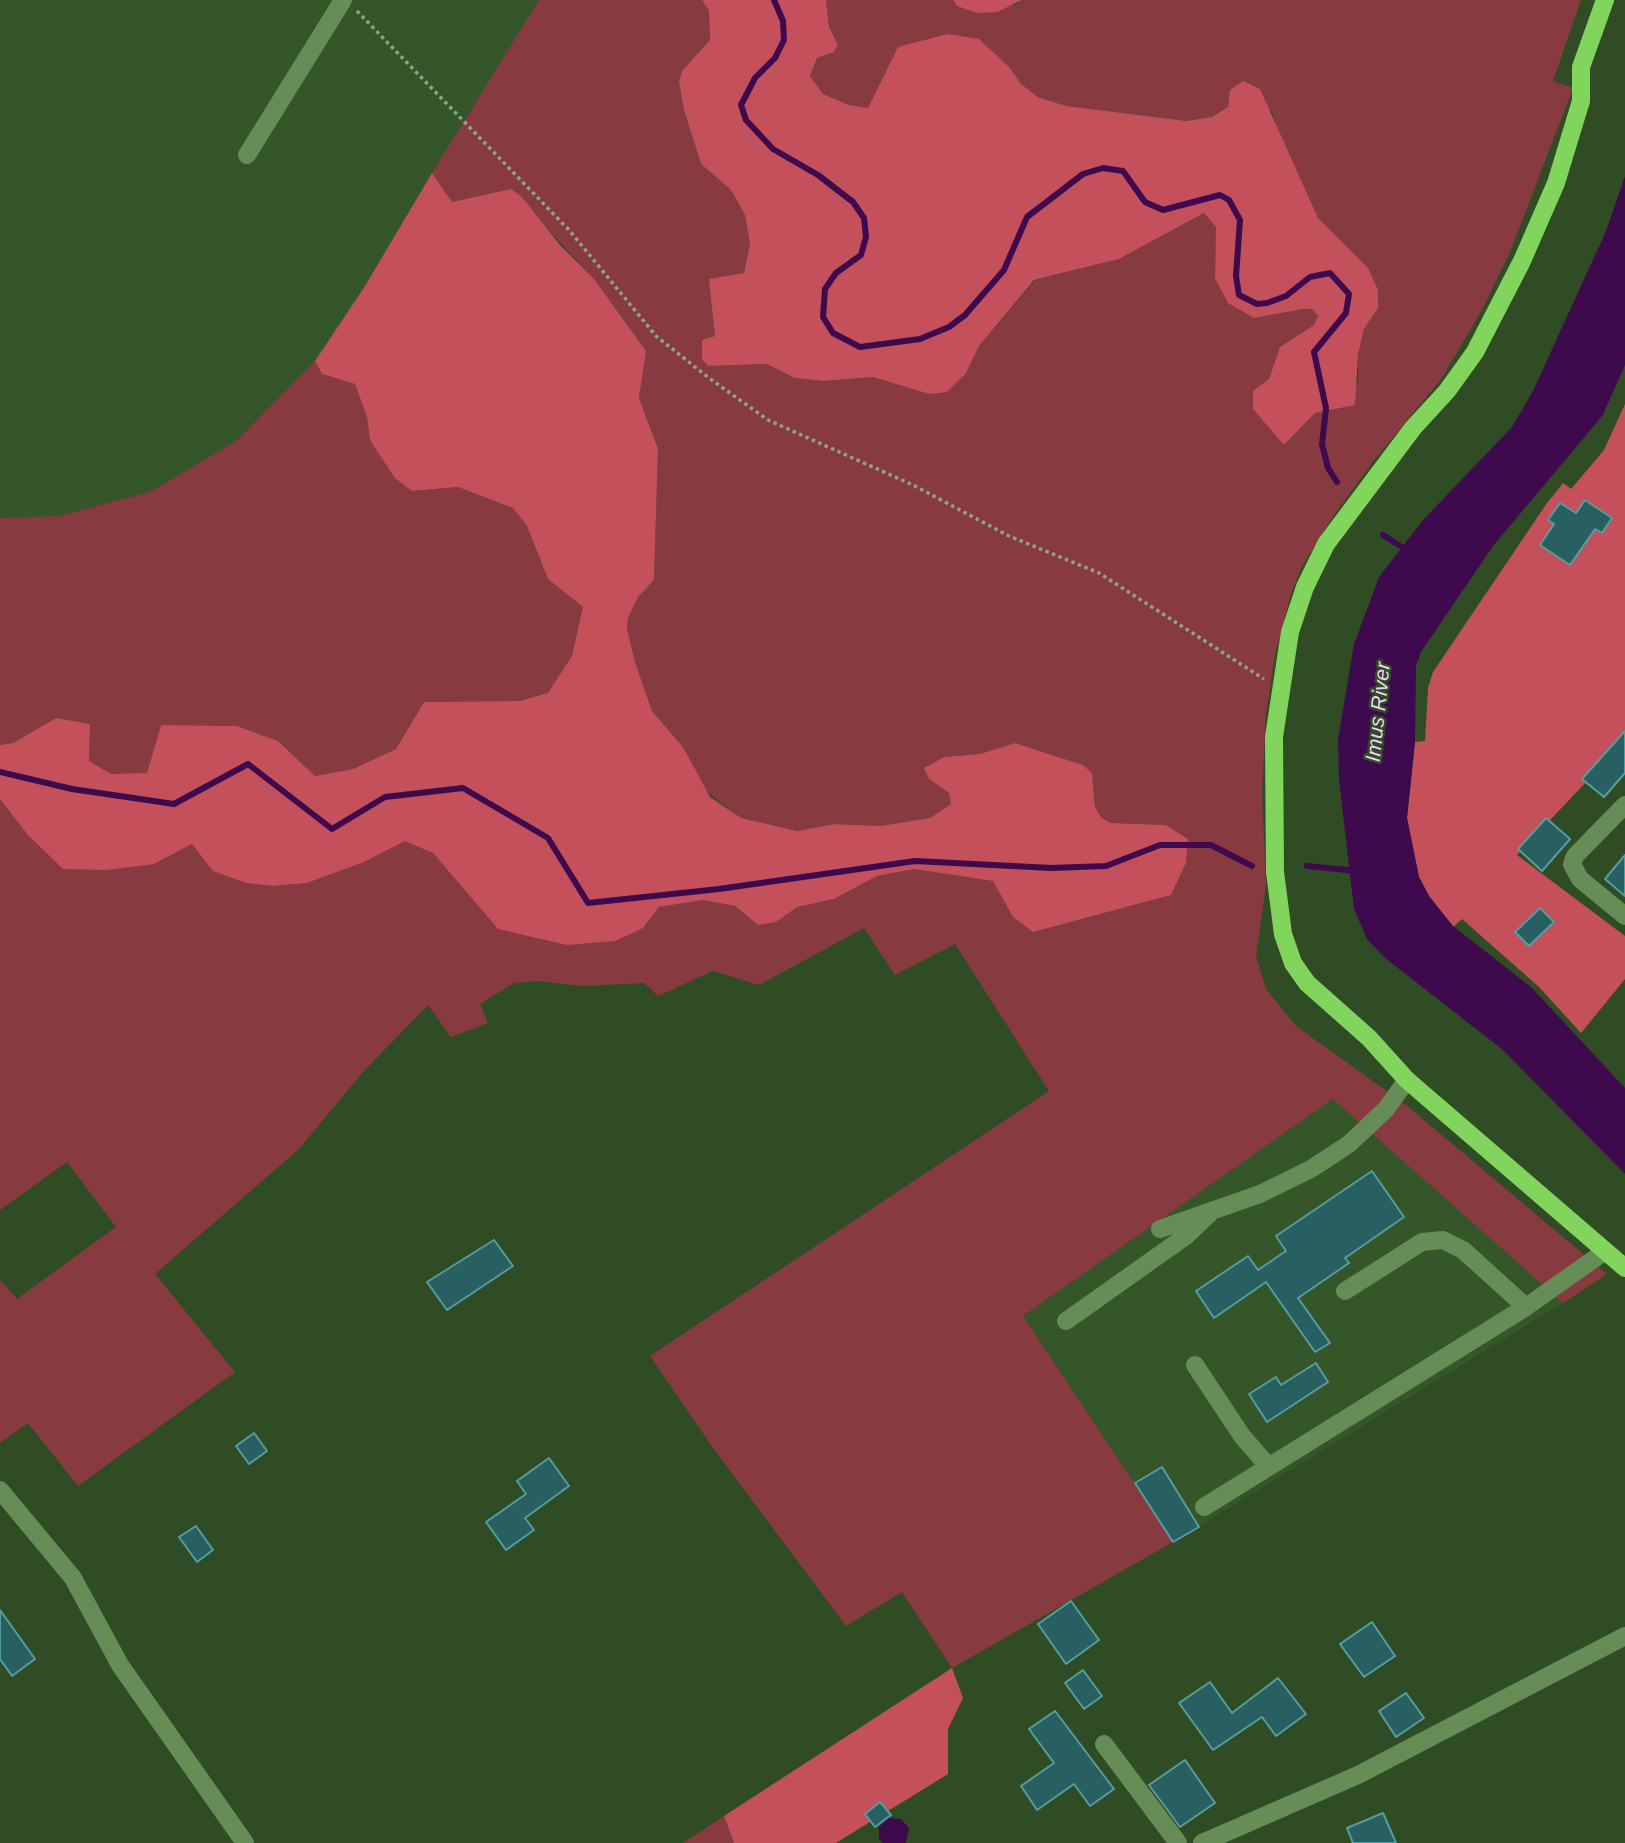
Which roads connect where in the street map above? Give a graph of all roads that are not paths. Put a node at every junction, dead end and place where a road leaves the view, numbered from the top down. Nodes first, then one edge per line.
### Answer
1 (1605, 0) edge
2 (349, 5) edge
3 (247, 155) dead end
4 (1625, 806) edge
5 (1625, 916) edge
6 (1407, 1080) junction
7 (1215, 1209) junction
8 (1160, 1228) dead end
9 (1604, 1252) junction
10 (1625, 1268) edge
11 (1345, 1291) dead end
12 (1526, 1307) junction
13 (1066, 1321) dead end
14 (1195, 1364) dead end
15 (1269, 1467) junction
16 (0, 1490) edge
17 (1204, 1507) dead end
18 (1625, 1636) edge
19 (1104, 1744) dead end
20 (245, 1843) edge
21 (1178, 1843) edge
22 (1202, 1843) edge

1 - 6 main road
2 - 3 street
4 - 5 street
6 - 7 street
6 - 9 main road
7 - 8 street
7 - 13 street
9 - 10 main road
9 - 12 street
11 - 12 street
12 - 15 street
14 - 15 street
15 - 17 street
16 - 20 street
18 - 22 street
19 - 21 street

